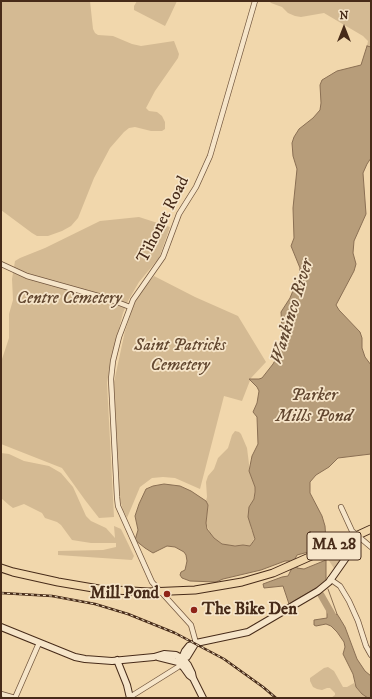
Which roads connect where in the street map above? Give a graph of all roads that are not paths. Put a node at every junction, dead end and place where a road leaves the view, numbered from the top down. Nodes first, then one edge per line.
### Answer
1 (255, 1) edge
2 (1, 264) edge
3 (130, 307) junction
4 (341, 507) dead end
5 (371, 529) edge
6 (357, 536) junction
7 (371, 548) edge
8 (1, 568) edge
9 (330, 579) junction
10 (162, 592) junction
11 (1, 627) edge
12 (39, 642) junction
13 (196, 643) junction
14 (371, 655) edge
15 (117, 660) junction
16 (182, 660) junction
17 (1, 694) edge
18 (15, 698) edge
19 (130, 698) edge
20 (203, 698) edge

1 - 3 street, Tihonet Road
2 - 3 street
3 - 10 street, Tihonet Road
4 - 6 street
5 - 6 main road, MA 28
6 - 7 street
6 - 9 main road
6 - 10 main road, MA 28
8 - 10 main road, MA 28
9 - 13 main road
9 - 14 street
10 - 13 street, Tihonet Road
11 - 12 main road
12 - 15 main road
12 - 18 street
13 - 16 main road
15 - 16 main road
15 - 19 main road
16 - 19 street
16 - 20 main road
17 - 18 street

